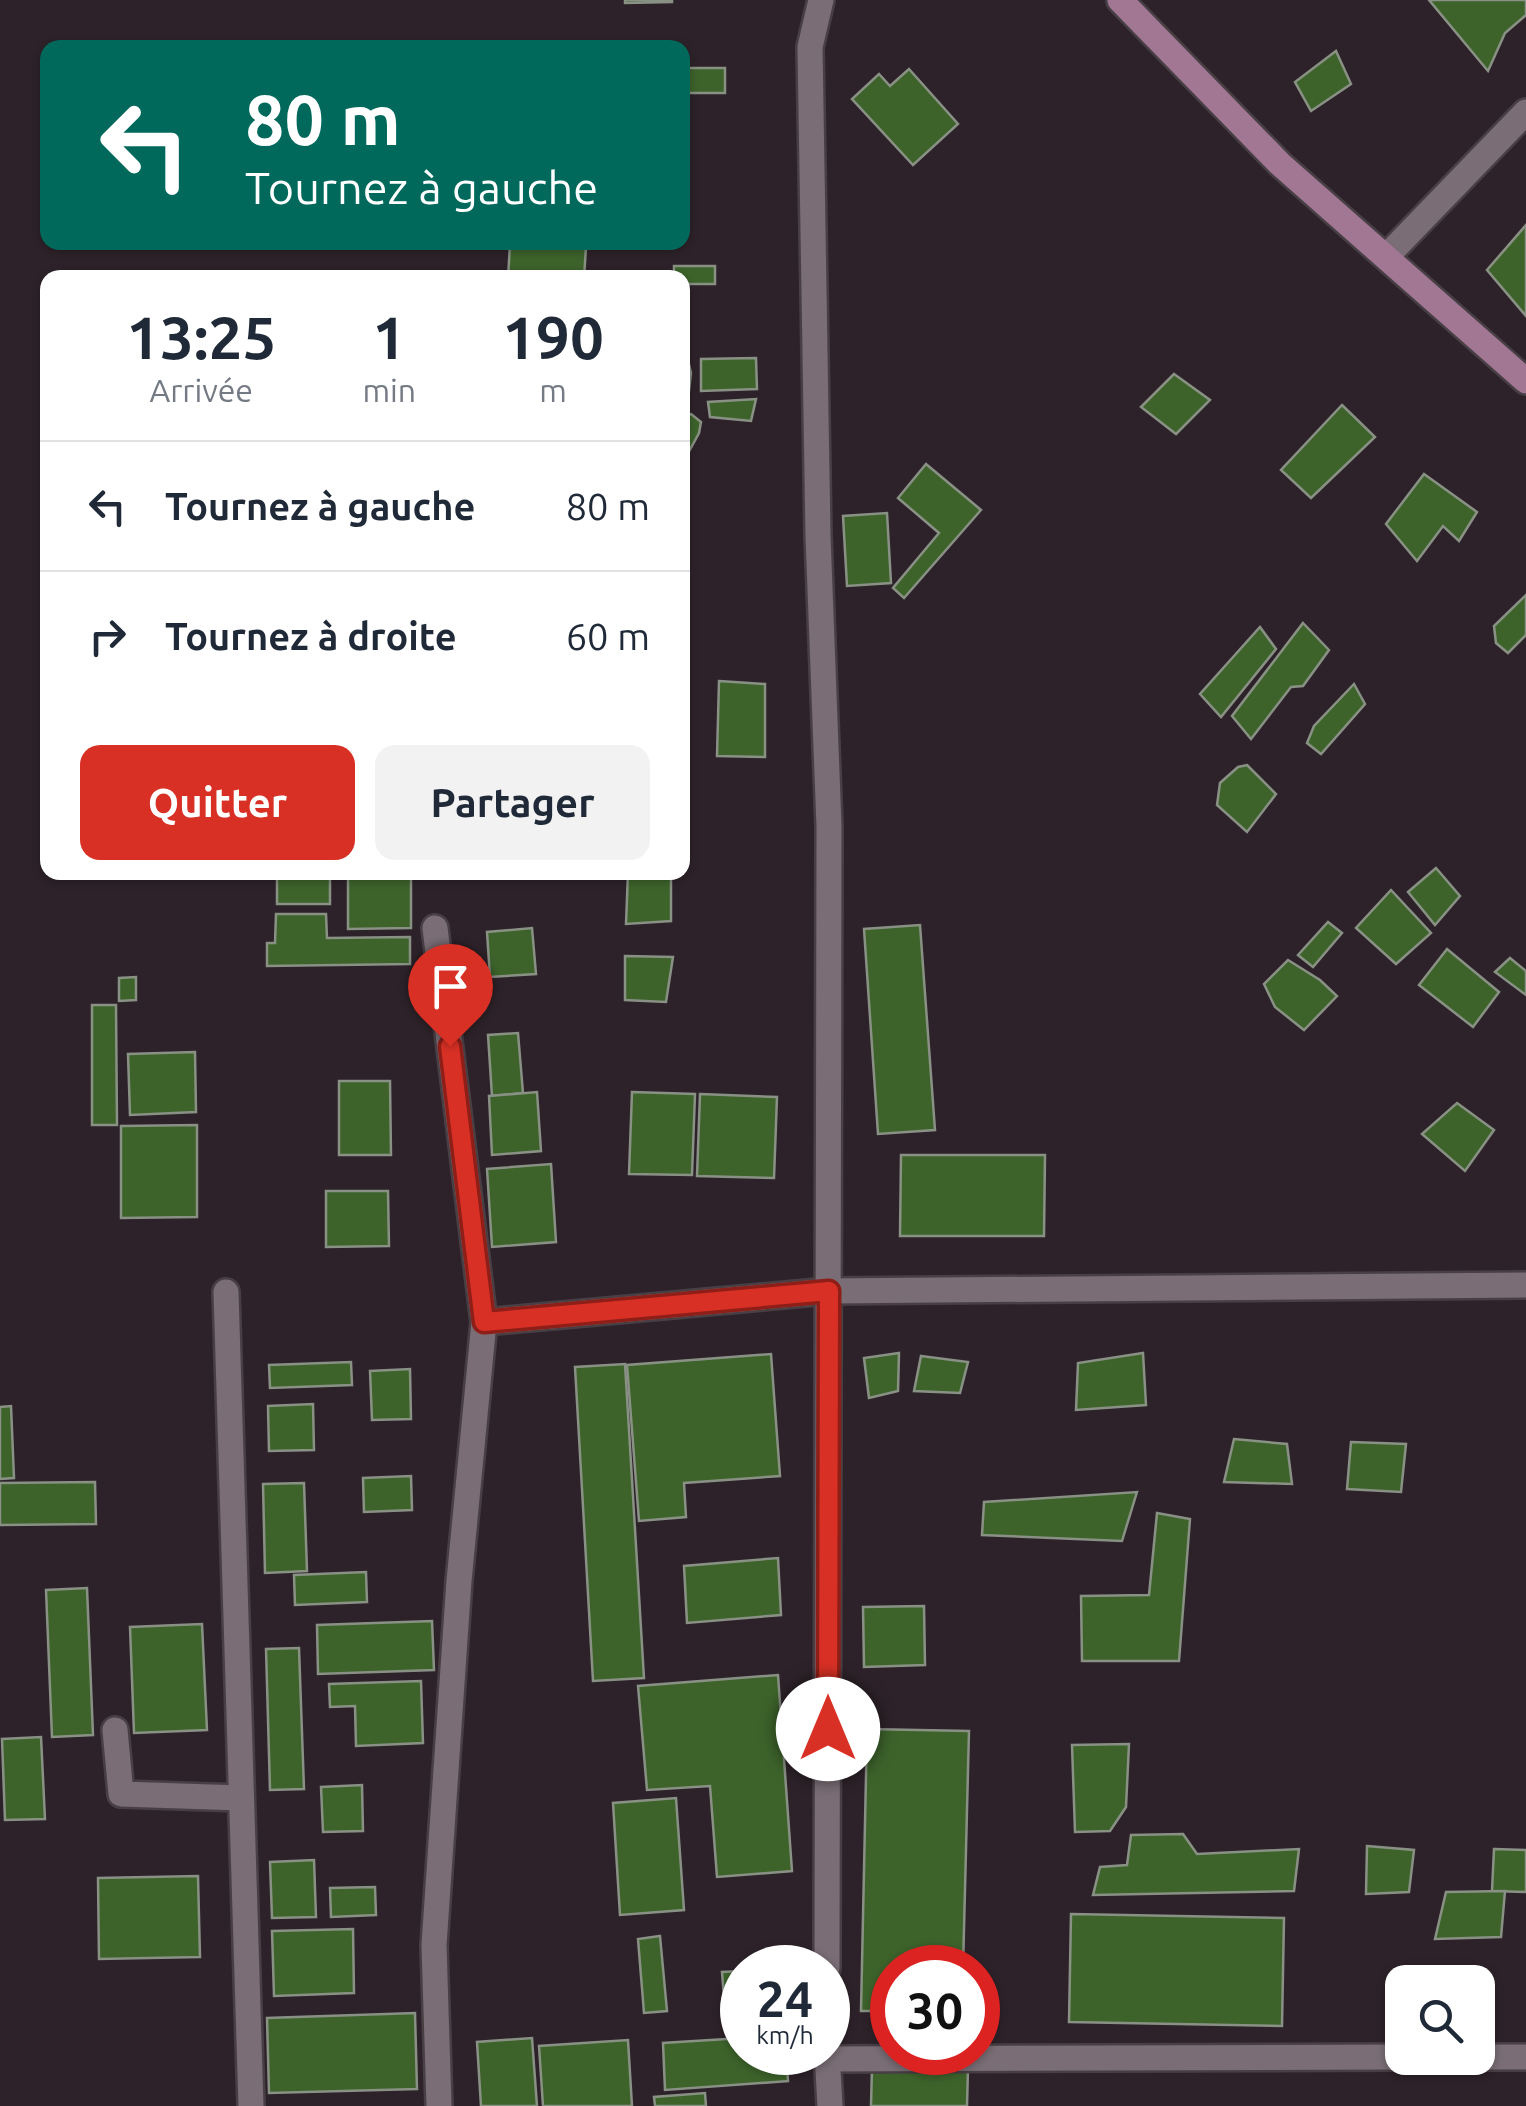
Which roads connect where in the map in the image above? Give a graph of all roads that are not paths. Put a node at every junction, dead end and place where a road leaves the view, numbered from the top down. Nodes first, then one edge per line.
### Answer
1 (821, 0) edge
2 (1120, 0) edge
3 (1526, 112) edge
4 (1387, 256) junction
5 (1526, 381) edge
6 (435, 928) dead end
7 (1526, 1286) edge
8 (829, 1291) junction
9 (226, 1292) dead end
10 (484, 1322) junction
11 (115, 1730) dead end
12 (240, 1798) junction
13 (828, 1945) edge
14 (850, 2056) edge
15 (1385, 2057) edge
16 (1495, 2057) edge
17 (1526, 2057) edge
18 (828, 2075) edge
19 (251, 2106) edge
20 (439, 2106) edge
21 (830, 2106) edge

1 - 8 street
2 - 4 main road
3 - 4 street
4 - 5 main road
6 - 10 street
7 - 8 street
8 - 10 street
8 - 13 street
9 - 12 street
10 - 20 street
11 - 12 street
12 - 19 street
14 - 15 street
16 - 17 street
18 - 21 street

